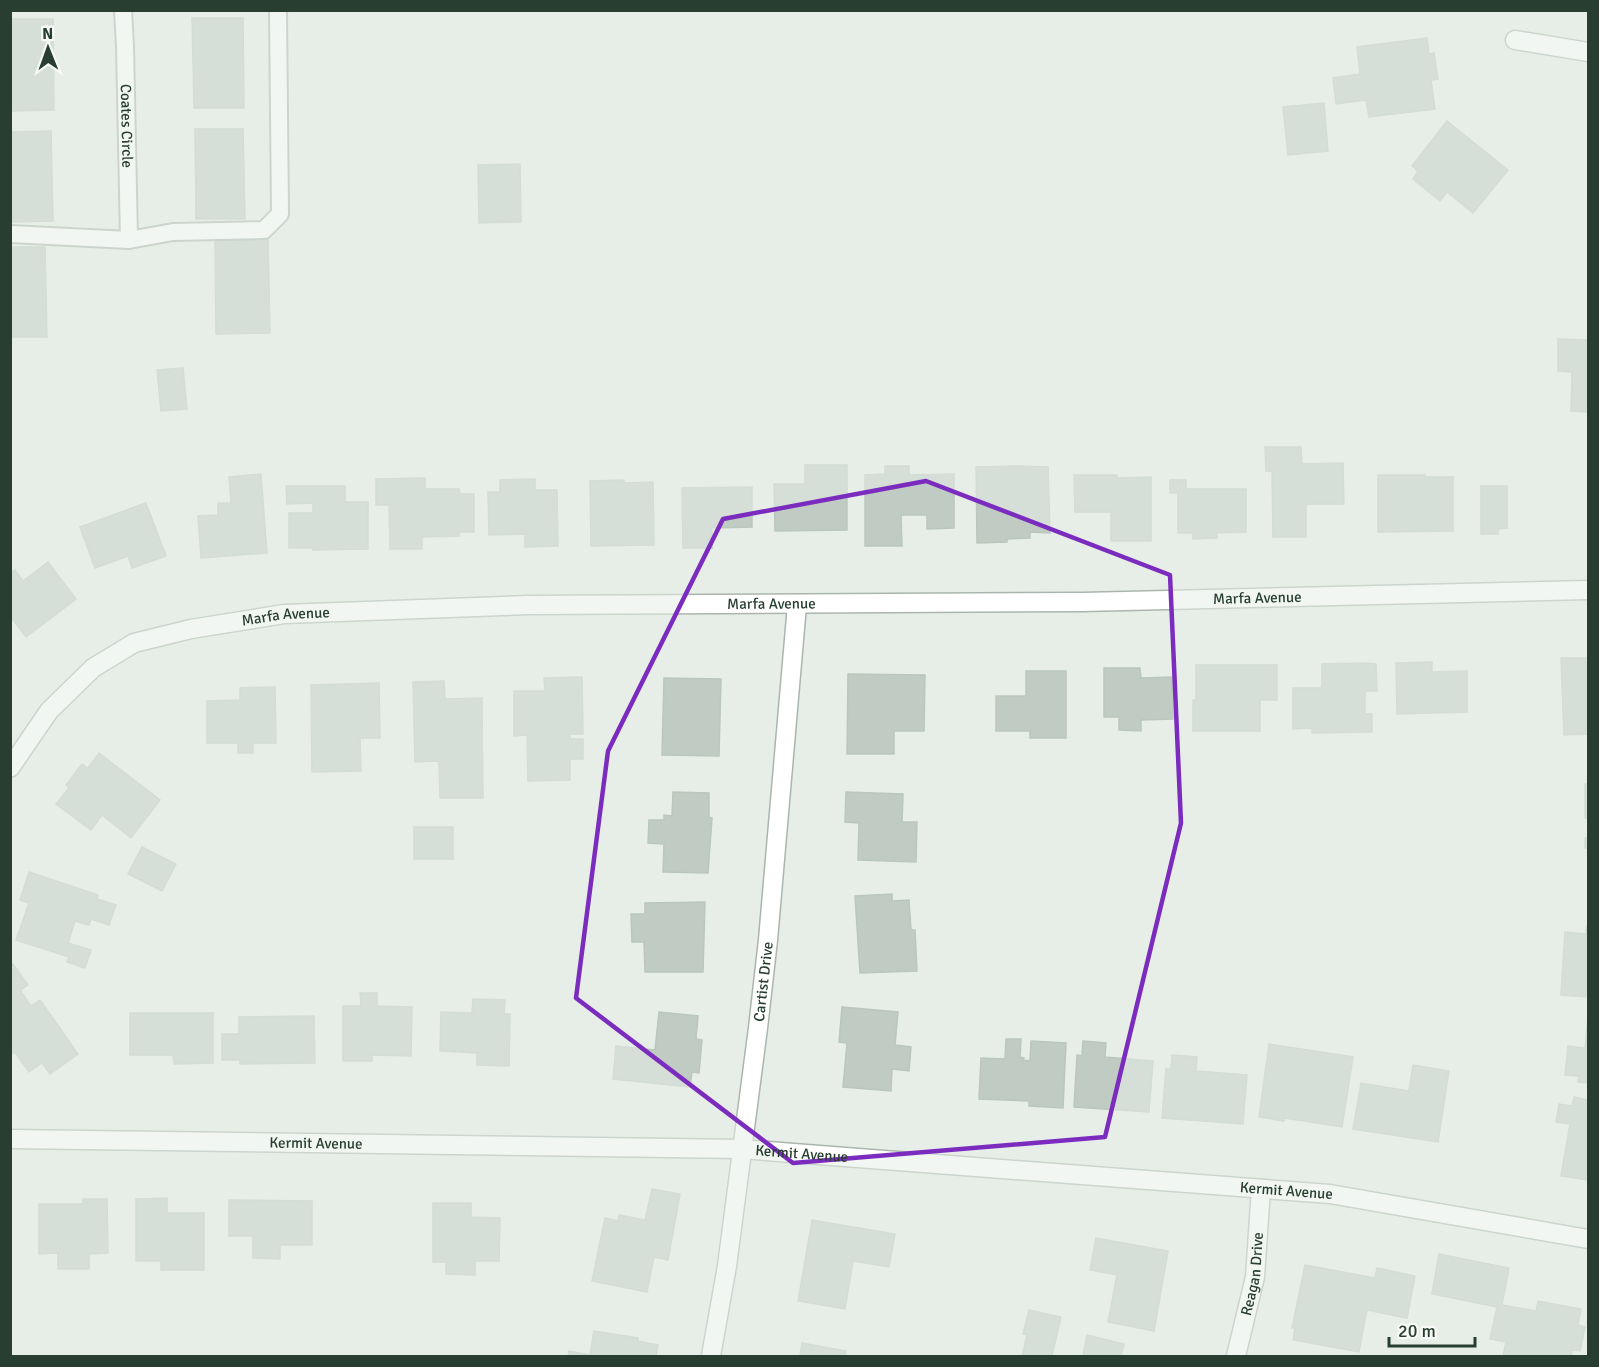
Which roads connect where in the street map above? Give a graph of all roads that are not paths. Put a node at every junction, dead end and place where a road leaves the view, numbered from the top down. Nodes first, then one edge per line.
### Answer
1 (123, 10) edge
2 (278, 10) edge
3 (1515, 40) dead end
4 (1588, 52) edge
5 (10, 234) edge
6 (129, 240) junction
7 (1588, 590) edge
8 (797, 605) junction
9 (10, 768) edge
10 (10, 1139) edge
11 (741, 1149) junction
12 (1261, 1189) junction
13 (1588, 1239) edge
14 (711, 1356) edge
15 (1236, 1356) edge

1 - 6 lane, Coates Circle
2 - 6 lane
3 - 4 street
5 - 6 lane
7 - 8 street, Marfa Avenue
8 - 9 street, Marfa Avenue
8 - 11 street, Cartist Drive
10 - 11 street, Kermit Avenue
11 - 12 street, Kermit Avenue
11 - 14 street, Cartist Drive
12 - 13 street, Kermit Avenue
12 - 15 street, Reagan Drive

